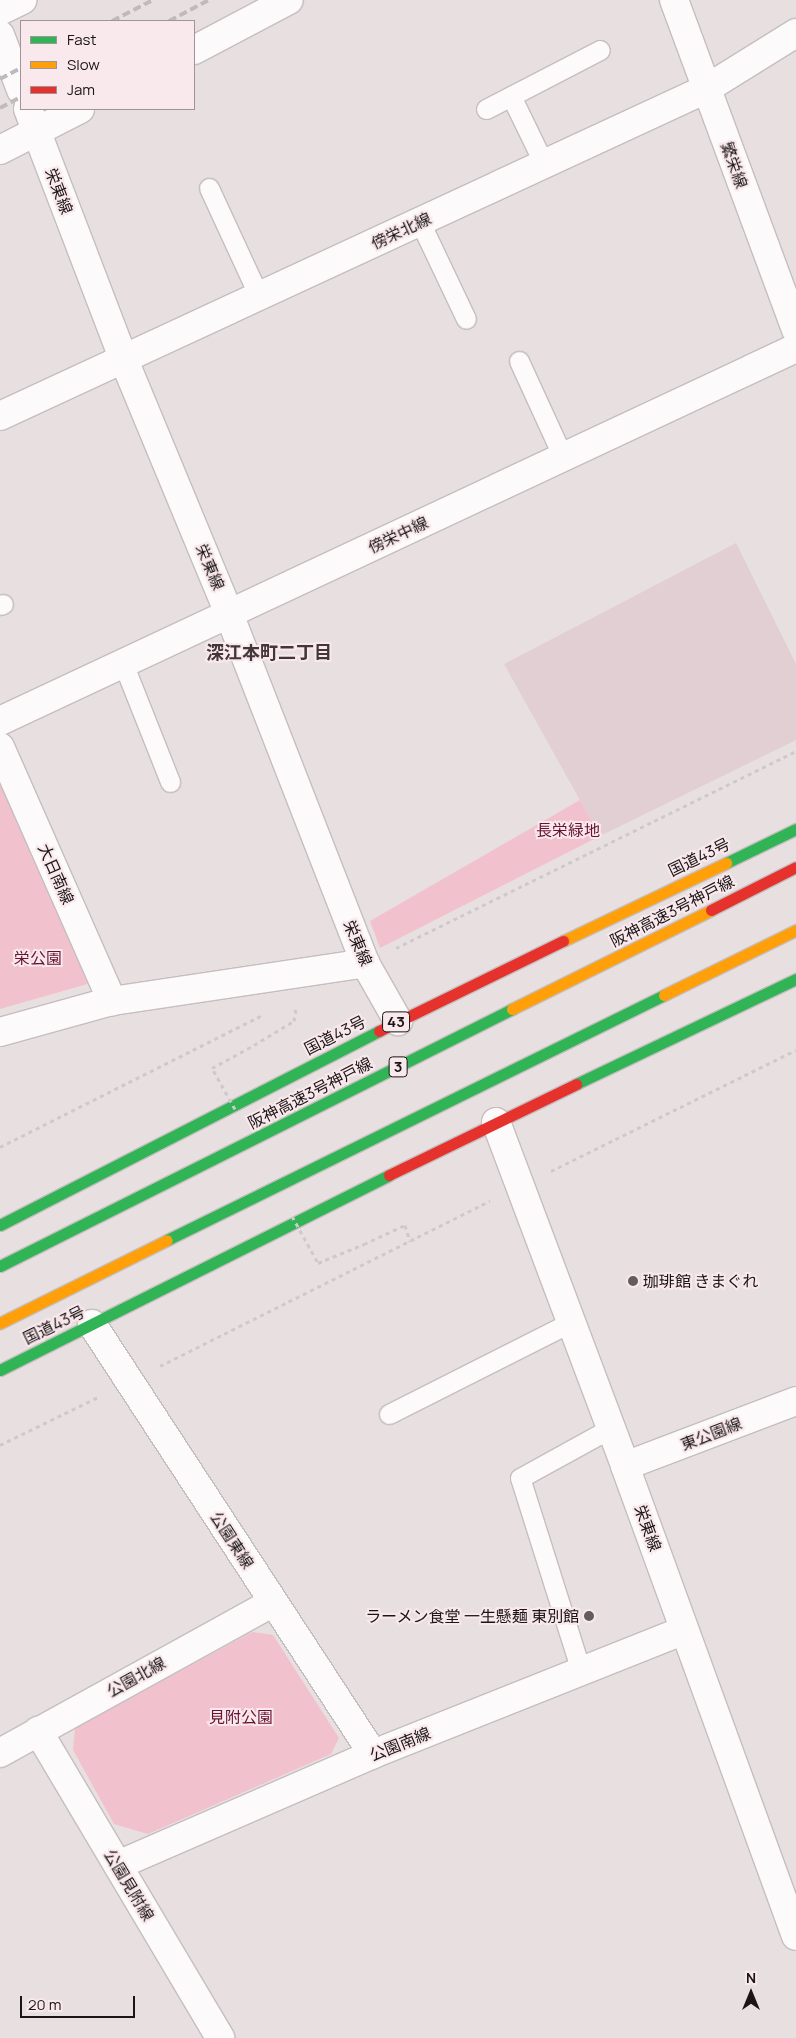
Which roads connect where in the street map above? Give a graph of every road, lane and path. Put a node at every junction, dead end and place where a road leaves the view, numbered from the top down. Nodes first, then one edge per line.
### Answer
1 (23, 0) edge
2 (289, 0) edge
3 (674, 0) edge
4 (0, 12) edge
5 (796, 32) edge
6 (0, 35) edge
7 (195, 49) edge
8 (600, 50) dead end
9 (20, 87) edge
10 (706, 89) junction
11 (511, 96) junction
12 (486, 109) dead end
13 (76, 110) edge
14 (33, 120) edge
15 (0, 150) edge
16 (544, 164) junction
17 (209, 188) dead end
18 (420, 222) junction
19 (260, 296) junction
20 (466, 319) dead end
21 (796, 330) edge
22 (796, 348) edge
23 (124, 360) junction
24 (518, 361) dead end
25 (0, 416) edge
26 (563, 457) junction
27 (229, 614) junction
28 (123, 663) junction
29 (0, 721) edge
30 (0, 747) edge
31 (170, 782) dead end
32 (796, 828) edge
33 (796, 867) edge
34 (796, 930) edge
35 (365, 963) junction
36 (796, 980) edge
37 (112, 1001) junction
38 (296, 1005) dead end
39 (398, 1021) junction
40 (0, 1032) edge
41 (254, 1045) dead end
42 (796, 1050) edge
43 (496, 1122) junction
44 (520, 1186) junction
45 (0, 1225) edge
46 (410, 1241) junction
47 (364, 1244) dead end
48 (0, 1266) edge
49 (571, 1322) junction
50 (0, 1323) edge
51 (92, 1324) junction
52 (0, 1370) edge
53 (130, 1381) junction
54 (796, 1401) edge
55 (389, 1414) dead end
56 (611, 1428) junction
57 (0, 1445) edge
58 (625, 1466) junction
59 (273, 1602) junction
60 (684, 1630) junction
61 (581, 1671) junction
62 (38, 1731) junction
63 (0, 1753) edge
64 (373, 1754) junction
65 (118, 1866) junction
66 (796, 1936) edge
67 (220, 2038) edge

1 - 4 street
2 - 7 street
3 - 10 street, 繁栄線
5 - 10 street, 傍栄北線
6 - 9 street
8 - 11 lane
10 - 16 street, 傍栄北線
10 - 21 street, 繁栄線
11 - 12 lane
11 - 16 lane
13 - 14 street
14 - 15 street
14 - 23 street, 栄東線
16 - 18 street, 傍栄北線
17 - 19 lane
18 - 19 street, 傍栄北線
18 - 20 lane
19 - 23 street, 傍栄北線
22 - 26 street, 傍栄中線
23 - 25 street, 傍栄北線
23 - 27 street, 栄東線
24 - 26 lane
26 - 27 street, 傍栄中線
27 - 28 street, 傍栄中線
27 - 35 street, 栄東線
28 - 29 street, 傍栄中線
28 - 31 lane
30 - 37 street, 大日南線
32 - 39 highway, 国道43号 / 43
33 - 48 highway, 阪神高速3号神戸線 / 3, bridge
34 - 50 highway, bridge
35 - 37 street
35 - 39 street, 栄東線
36 - 43 highway, 国道43号
37 - 40 street
38 - 41 path
39 - 45 highway, 国道43号 / 43
42 - 44 path
43 - 44 street, 栄東線
43 - 51 highway, 国道43号
44 - 46 path
44 - 49 street, 栄東線
46 - 47 path
46 - 53 path
49 - 55 lane
49 - 56 street, 栄東線
51 - 52 highway, 国道43号
51 - 53 street, 公園東線
53 - 57 path
53 - 59 street, 公園東線
54 - 58 street, 東公園線
56 - 58 street, 栄東線
56 - 61 lane
58 - 60 street, 栄東線
59 - 62 street, 公園北線
59 - 64 street, 公園東線
60 - 61 street, 公園南線
60 - 66 street, 栄東線
61 - 64 street, 公園南線
62 - 63 street, 公園北線
62 - 65 street, 公園見附線
64 - 65 street, 公園南線
65 - 67 street, 公園見附線

